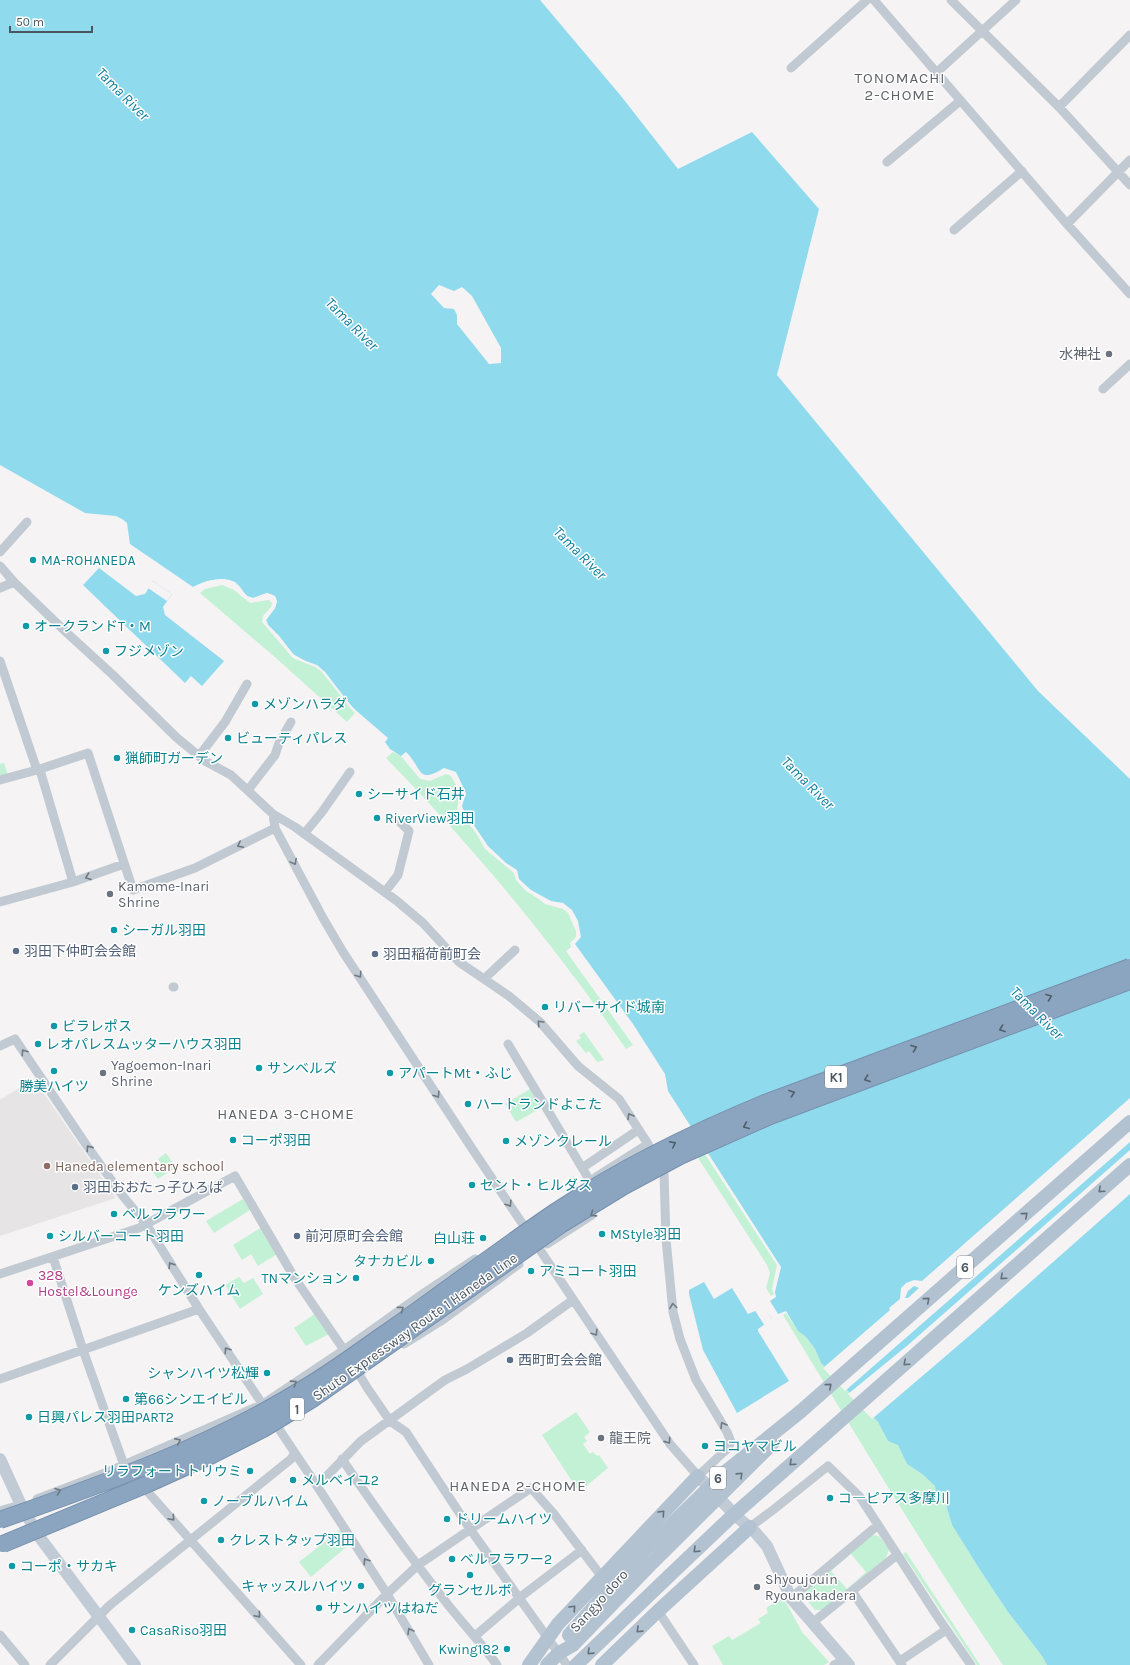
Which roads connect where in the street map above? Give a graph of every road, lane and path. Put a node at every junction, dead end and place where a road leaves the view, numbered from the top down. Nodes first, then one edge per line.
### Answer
1 (867, 0) edge
2 (874, 0) edge
3 (951, 0) edge
4 (1016, 0) edge
5 (982, 31) junction
6 (1130, 35) edge
7 (791, 68) dead end
8 (936, 73) junction
9 (960, 101) junction
10 (1059, 107) junction
11 (1130, 160) edge
12 (887, 162) dead end
13 (1022, 171) junction
14 (1118, 172) junction
15 (1130, 185) edge
16 (1067, 224) junction
17 (954, 230) dead end
18 (1130, 294) edge
19 (1130, 364) edge
20 (1103, 389) dead end
21 (27, 522) dead end
22 (0, 552) edge
23 (0, 566) edge
24 (14, 582) junction
25 (0, 588) edge
26 (0, 661) edge
27 (247, 684) dead end
28 (291, 722) dead end
29 (199, 756) junction
30 (38, 770) junction
31 (350, 772) dead end
32 (0, 780) edge
33 (248, 790) junction
34 (273, 814) junction
35 (397, 819) dead end
36 (275, 828) junction
37 (304, 834) junction
38 (124, 864) junction
39 (73, 882) junction
40 (385, 892) junction
41 (0, 902) edge
42 (515, 950) dead end
43 (1130, 967) edge
44 (484, 979) junction
45 (1130, 981) edge
46 (508, 1044) dead end
47 (0, 1046) edge
48 (1130, 1122) edge
49 (638, 1130) junction
50 (648, 1144) junction
51 (1130, 1165) edge
52 (582, 1168) junction
53 (663, 1172) junction
54 (590, 1181) junction
55 (558, 1218) junction
56 (146, 1224) junction
57 (523, 1226) junction
58 (540, 1248) junction
59 (53, 1257) junction
60 (0, 1274) edge
61 (573, 1300) junction
62 (199, 1310) junction
63 (83, 1350) junction
64 (344, 1350) junction
65 (358, 1373) junction
66 (0, 1379) edge
67 (262, 1404) junction
68 (390, 1421) junction
69 (277, 1426) junction
70 (295, 1453) junction
71 (0, 1459) edge
72 (342, 1459) junction
73 (124, 1465) junction
74 (698, 1476) junction
75 (317, 1486) junction
76 (146, 1489) junction
77 (21, 1505) junction
78 (0, 1511) edge
79 (0, 1520) edge
80 (878, 1526) junction
81 (750, 1527) junction
82 (470, 1529) junction
83 (38, 1535) junction
84 (190, 1539) junction
85 (2, 1547) edge
86 (582, 1550) junction
87 (897, 1555) junction
88 (418, 1565) junction
89 (602, 1577) junction
90 (852, 1591) junction
91 (387, 1594) junction
92 (791, 1598) junction
93 (519, 1599) junction
94 (658, 1611) junction
95 (98, 1617) junction
96 (812, 1623) junction
97 (946, 1630) junction
98 (0, 1635) edge
99 (475, 1636) junction
100 (548, 1637) junction
101 (559, 1653) junction
102 (842, 1663) edge
103 (901, 1663) edge
104 (25, 1665) edge
105 (50, 1665) edge
106 (135, 1665) edge
107 (301, 1665) edge
108 (318, 1665) edge
109 (429, 1665) edge
110 (497, 1665) edge
111 (529, 1665) edge
112 (547, 1665) edge
113 (567, 1665) edge
114 (576, 1665) edge
115 (602, 1665) edge
116 (694, 1665) edge
117 (971, 1665) edge

1 - 7 street
2 - 8 street
3 - 5 street
4 - 5 street
5 - 8 street
5 - 10 street
6 - 10 street
8 - 9 street
9 - 12 street
9 - 13 street
10 - 14 street
11 - 14 street
13 - 16 street
13 - 17 street
14 - 15 street
14 - 16 street
16 - 18 street
19 - 20 street
21 - 22 street
23 - 24 street
24 - 25 street
24 - 29 street
26 - 30 street
27 - 29 street
28 - 33 street
29 - 33 street
30 - 32 street
30 - 38 street
30 - 39 street
31 - 37 street
33 - 34 street
34 - 36 street
34 - 37 street
35 - 40 street
36 -> 38 street
36 -> 57 street
37 - 40 street
38 -> 39 street
39 - 41 street
40 - 44 street
42 - 44 street
55 -> 43 highway, K1, bridge
49 -> 44 street
45 -> 55 highway, K1, bridge
46 - 52 street
56 -> 47 street
101 -> 48 main road, Sangyo doro / 6, bridge
49 - 50 street
49 - 52 street
50 - 53 street
50 - 54 street
51 -> 114 main road, Sangyo doro / 6, bridge
52 - 54 street
53 -> 58 street
74 -> 53 street
54 - 57 street
55 - 79 highway, Shuto Expressway Route 1 Haneda Line / 1, bridge
55 - 85 highway, Shuto Expressway Route 1 Haneda Line / 1, bridge
56 - 59 street
62 -> 56 street
56 - 64 street
57 - 58 street
64 -> 57 street
58 - 61 street
58 - 65 street
59 - 60 street
59 - 63 street
61 - 68 street
61 -> 74 street
62 - 63 street
67 -> 62 street
63 - 66 street
63 - 73 street
64 - 65 street
67 -> 64 street
65 - 68 street
65 - 69 street
67 - 69 street
73 -> 67 street
68 - 72 street
68 - 82 street
69 - 70 street
69 - 76 street
70 - 75 street
70 - 84 street
71 - 77 street
72 - 75 street
72 - 88 street
73 - 76 street
77 -> 73 street
74 - 81 street
89 -> 74 main road
91 -> 75 street
76 - 83 street
76 -> 84 street
77 - 78 street
77 - 83 street
80 - 81 street
80 - 87 street
80 - 92 street
81 - 92 street
81 - 94 main road
82 - 86 street
82 - 88 street
82 - 93 street
83 - 85 street
83 - 95 street
84 - 95 street
84 -> 107 street
86 - 89 street
86 - 93 street
87 - 90 street
87 - 97 street
88 - 91 street
88 - 99 street
100 -> 89 main road
90 - 96 street
90 - 103 street
91 - 108 street
109 -> 91 street
92 - 96 street
93 - 99 street
93 - 100 street
94 -> 115 main road
94 - 116 street
95 - 105 street
95 - 106 street
96 - 102 street
97 - 103 street
97 - 117 street
98 - 104 street
99 - 110 street
100 - 101 street
100 - 111 main road
101 - 112 main road, Sangyo doro / 6
101 - 113 street

